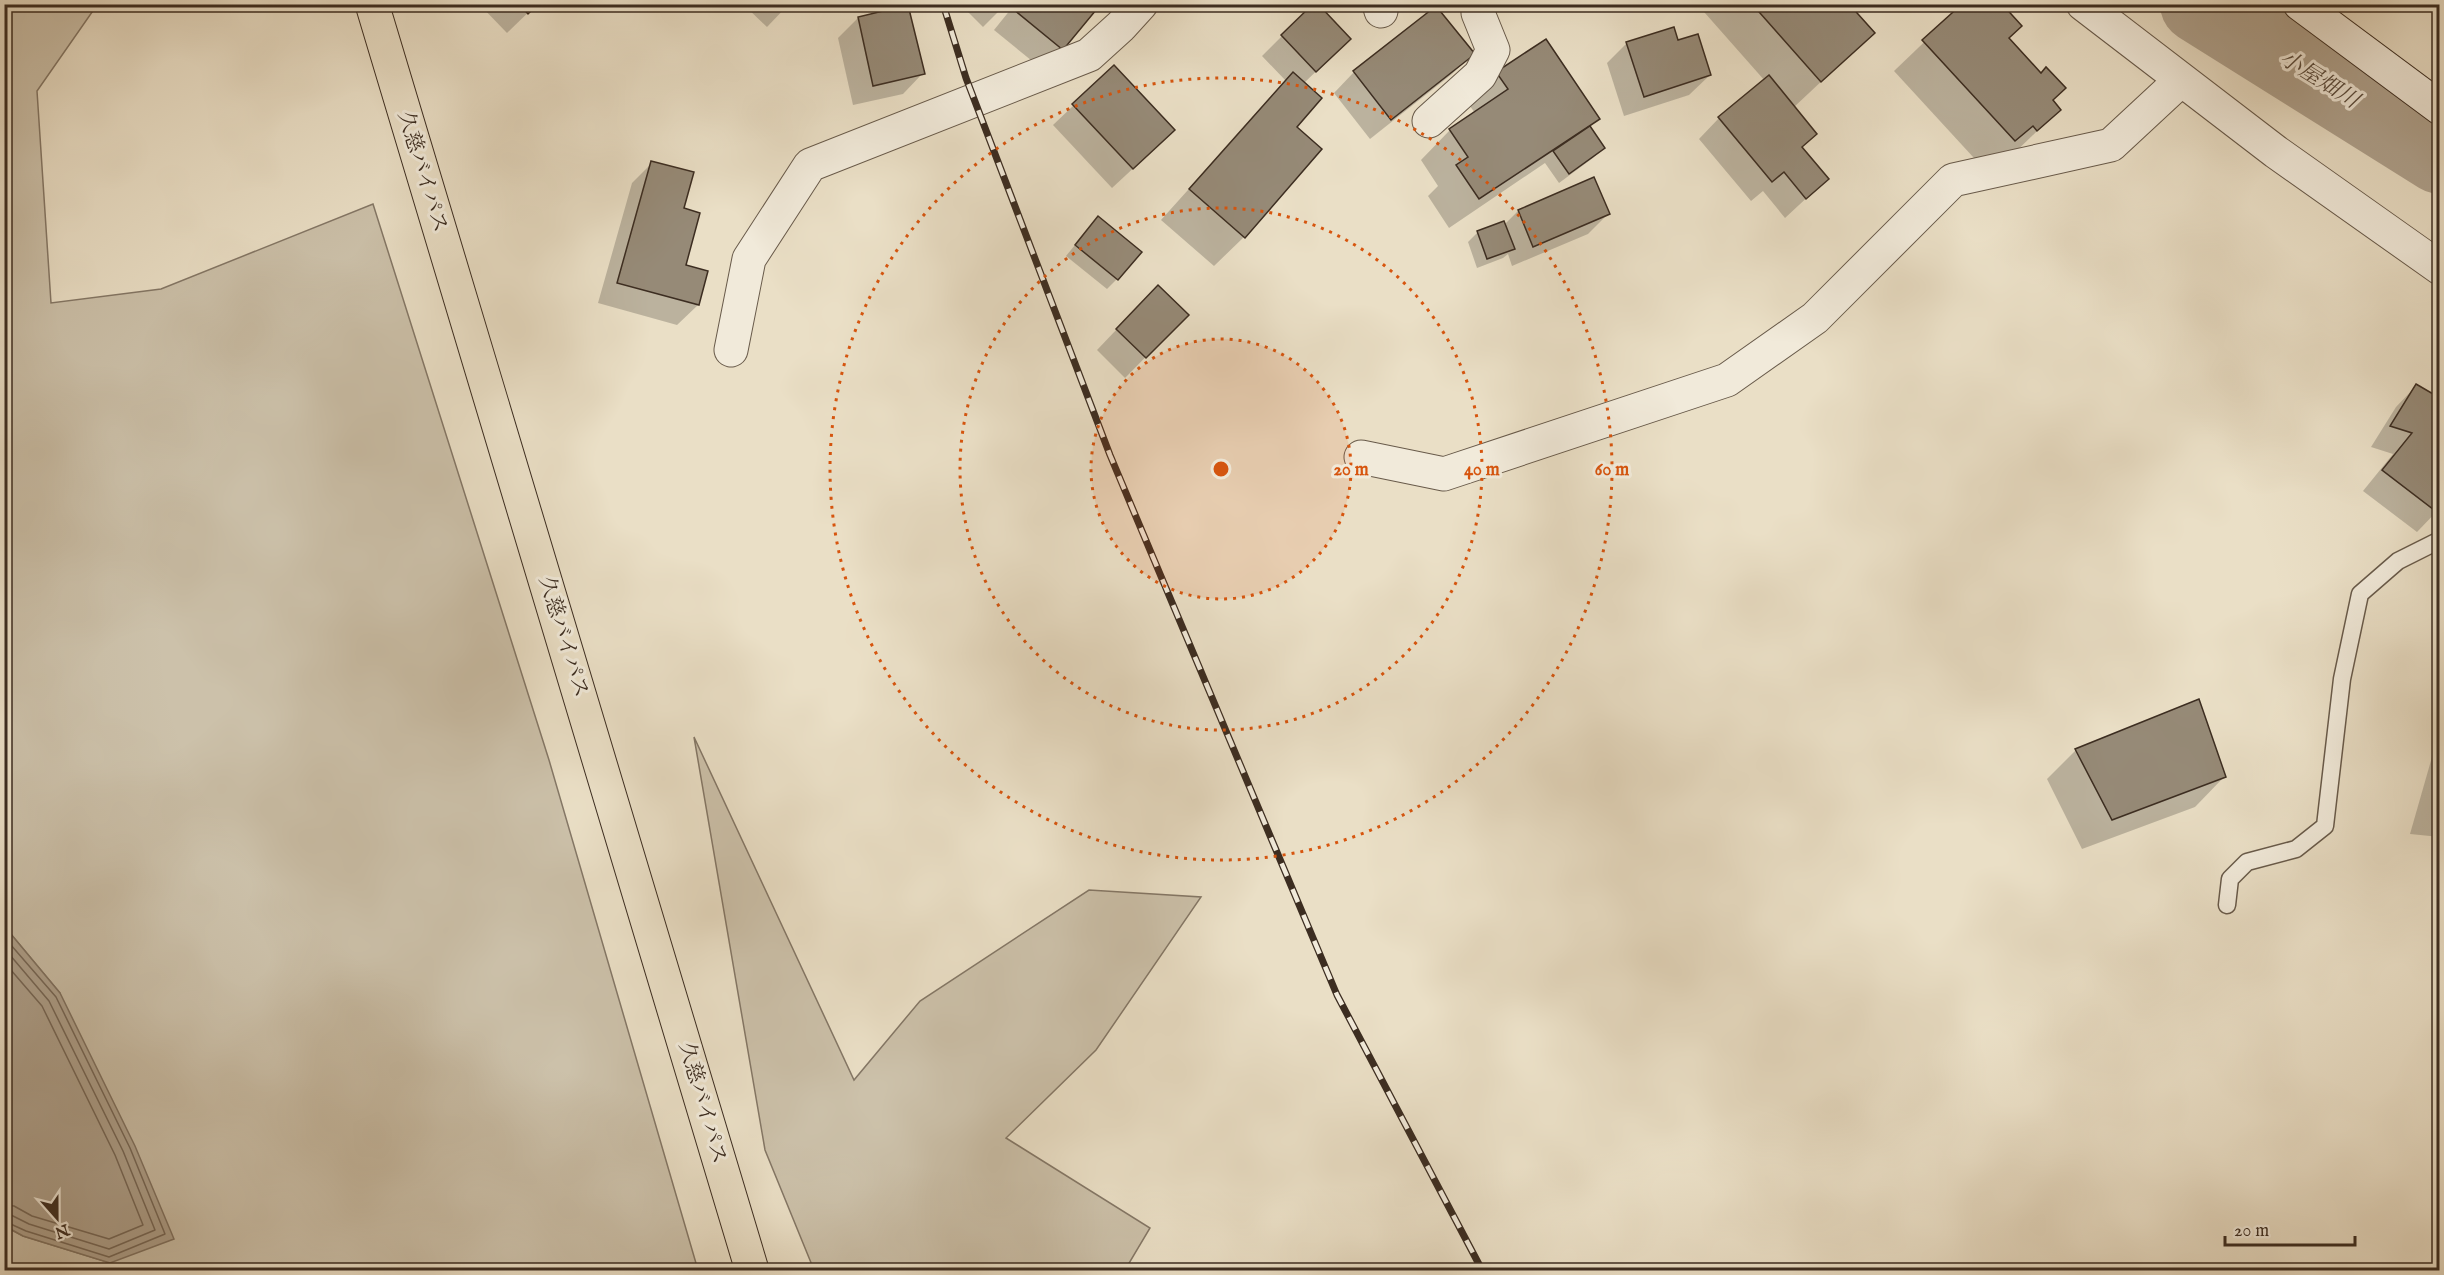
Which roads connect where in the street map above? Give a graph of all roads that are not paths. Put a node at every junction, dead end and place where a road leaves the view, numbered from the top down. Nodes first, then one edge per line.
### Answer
1 (372, 4) edge
2 (1141, 4) edge
3 (1481, 4) edge
4 (2083, 4) edge
5 (2300, 4) edge
6 (2181, 80) junction
7 (2439, 108) edge
8 (1430, 121) dead end
9 (2439, 268) edge
10 (731, 350) dead end
11 (1361, 457) dead end
12 (2439, 540) edge
13 (2227, 905) dead end
14 (752, 1270) edge

1 - 14 highway, 久慈バイパス
2 - 10 street
3 - 8 street
4 - 6 street
5 - 7 street
6 - 9 street
6 - 11 street
12 - 13 lane

